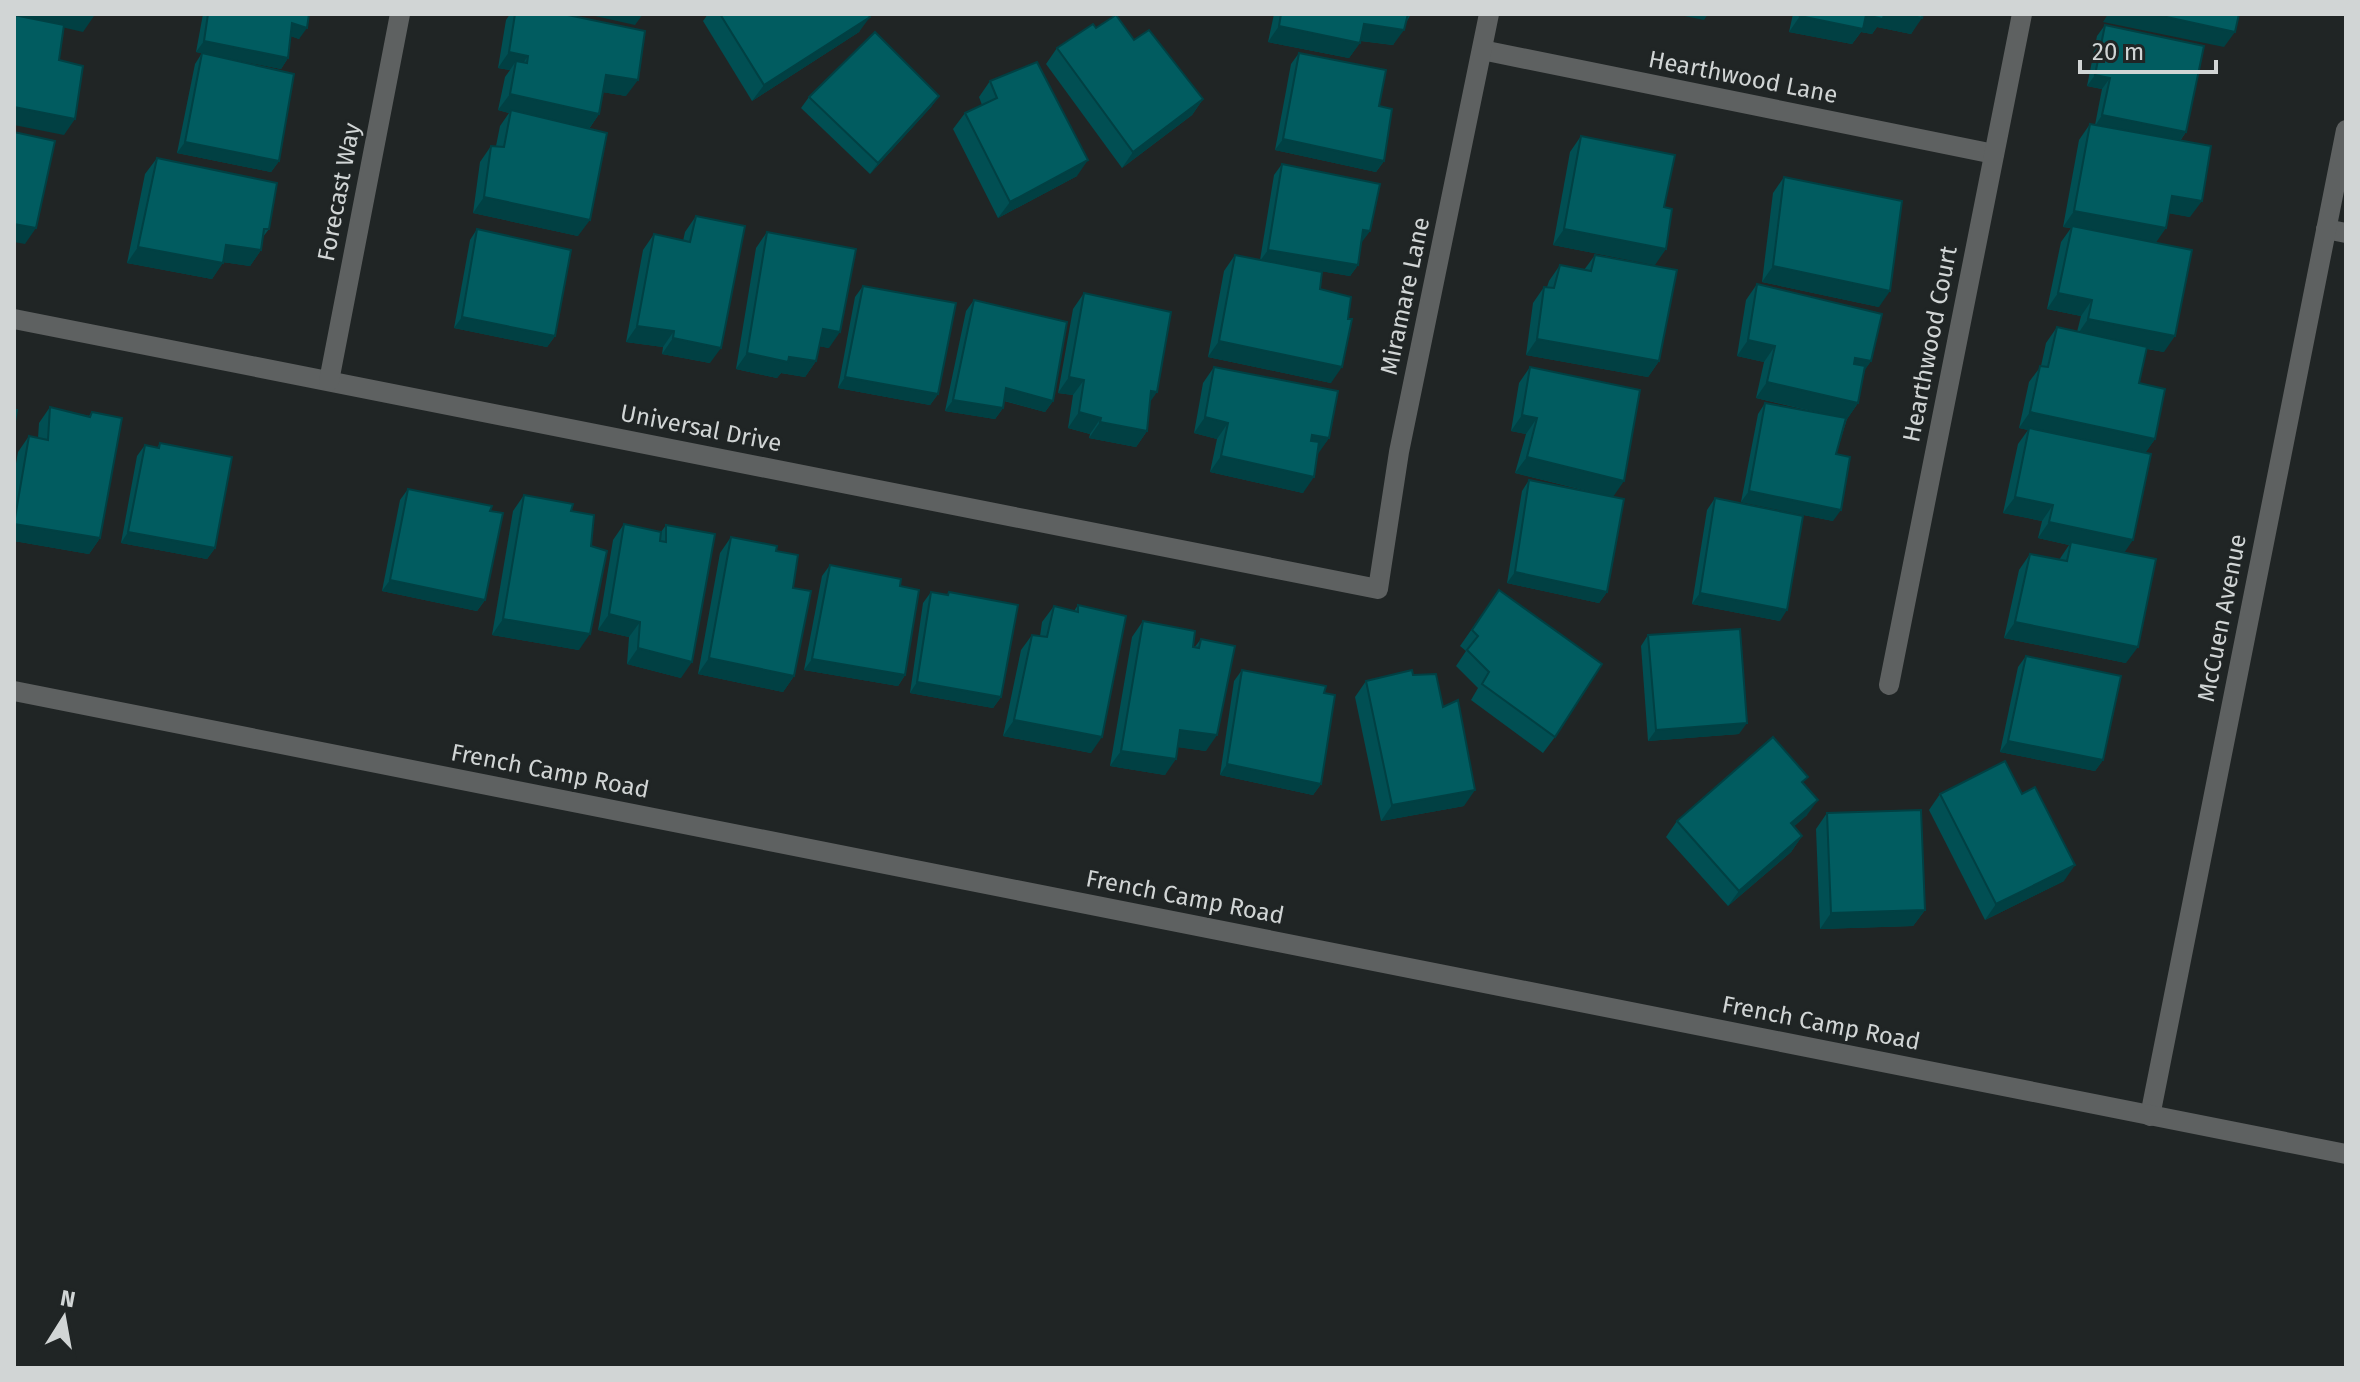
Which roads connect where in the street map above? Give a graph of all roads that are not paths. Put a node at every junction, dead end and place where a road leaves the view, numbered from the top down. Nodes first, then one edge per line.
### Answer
1 (400, 14) edge
2 (1489, 14) edge
3 (2022, 14) edge
4 (1482, 50) junction
5 (2346, 130) edge
6 (1994, 154) junction
7 (2336, 231) edge
8 (14, 319) edge
9 (329, 381) junction
10 (1378, 589) joint
11 (1889, 685) dead end
12 (14, 691) edge
13 (2150, 1116) junction
14 (2346, 1154) edge

1 - 9 street, Forecast Way
2 - 4 street, Miramare Lane
3 - 6 street, Hearthwood Court
4 - 6 street, Hearthwood Lane
4 - 10 street, Miramare Lane
5 - 7 street, McCuen Avenue
6 - 11 street, Hearthwood Court
7 - 13 street, McCuen Avenue
8 - 9 street, Universal Drive
9 - 10 street, Universal Drive
12 - 13 street, French Camp Road
13 - 14 street, French Camp Road

